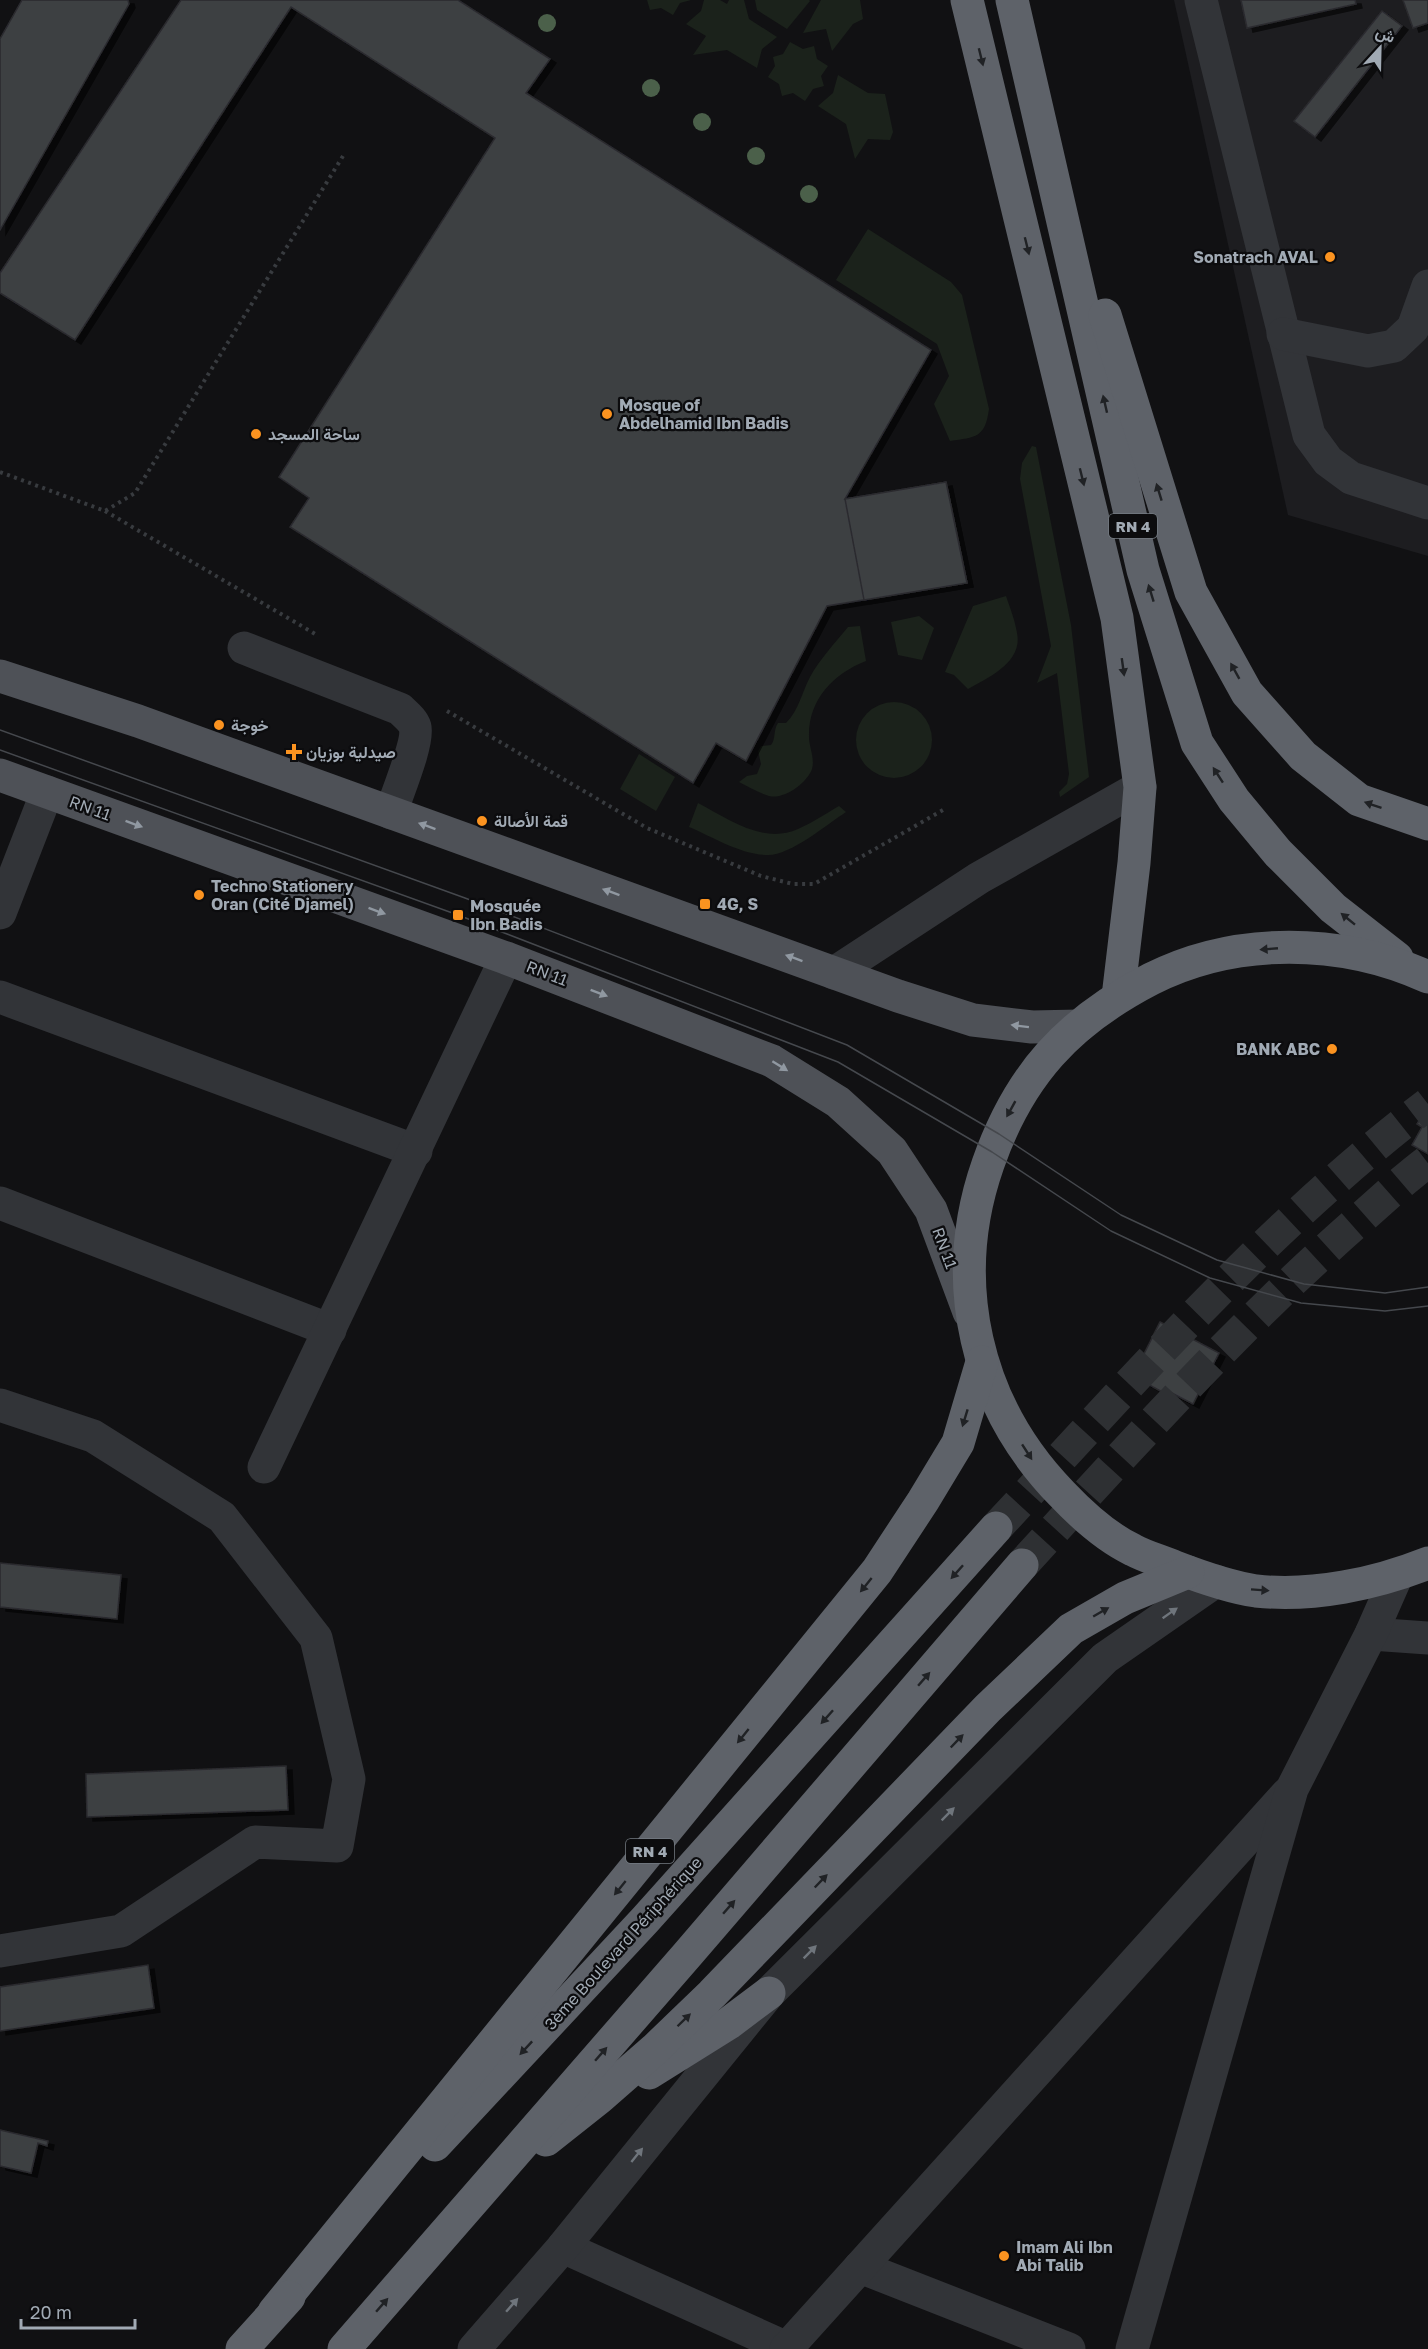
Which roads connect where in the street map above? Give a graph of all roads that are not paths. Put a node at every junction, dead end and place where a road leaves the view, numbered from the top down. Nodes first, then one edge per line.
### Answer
1 (967, 0) edge
2 (1012, 0) edge
3 (1201, 0) edge
4 (1021, 40) junction
5 (1428, 286) edge
6 (1283, 334) junction
7 (1428, 503) edge
8 (244, 648) dead end
9 (0, 676) edge
10 (0, 775) edge
11 (1140, 787) junction
12 (46, 792) junction
13 (390, 813) junction
14 (1428, 824) edge
15 (0, 913) edge
16 (506, 958) junction
17 (834, 973) junction
18 (1419, 973) edge
19 (0, 997) edge
20 (1118, 997) junction
21 (1079, 1026) junction
22 (416, 1151) junction
23 (0, 1203) edge
24 (972, 1321) junction
25 (330, 1330) junction
26 (982, 1362) junction
27 (0, 1405) edge
28 (264, 1467) dead end
29 (996, 1528) tunnel mouth
30 (1428, 1563) edge
31 (1022, 1565) tunnel mouth
32 (1397, 1575) junction
33 (1202, 1576) junction
34 (1371, 1634) junction
35 (1428, 1638) edge
36 (1292, 1789) junction
37 (0, 1951) edge
38 (769, 1993) junction
39 (599, 2098) junction
40 (493, 2177) junction
41 (563, 2247) junction
42 (860, 2267) junction
43 (274, 2312) junction
44 (787, 2348) edge
45 (242, 2349) edge
46 (344, 2349) edge
47 (474, 2349) edge
48 (1069, 2349) edge
49 (1132, 2349) edge

1 -> 11 highway, RN 4
2 - 4 highway, RN 4
3 - 6 street
14 -> 4 highway
18 -> 4 highway, RN 4
5 - 6 street
6 - 7 street
8 - 13 street
9 - 13 main road
10 - 12 main road, RN 11
11 - 17 street
11 - 20 highway, RN 4
12 - 15 street
12 -> 16 main road, RN 11
17 -> 13 main road
16 - 22 street
16 -> 24 main road, RN 11
21 -> 17 main road
18 -> 20 highway
19 - 22 street
20 - 21 highway
21 -> 24 highway
22 - 25 street
23 - 25 street
24 - 26 highway
25 - 28 street
26 -> 33 highway
26 -> 43 highway, RN 4
27 - 37 street
29 -> 43 highway, 3ème Boulevard Périphérique / RN 4
30 - 32 highway
40 -> 31 highway
33 -> 32 highway
32 - 34 street
38 -> 33 street
39 -> 33 highway
34 - 35 street
34 - 36 street
36 - 42 street
36 - 49 street
38 - 39 highway
41 -> 38 street
39 - 40 highway
46 -> 40 highway
41 - 44 street
47 -> 41 street
42 - 44 street
42 - 48 street
43 - 45 highway, 3ème Boulevard Périphérique / RN 4

